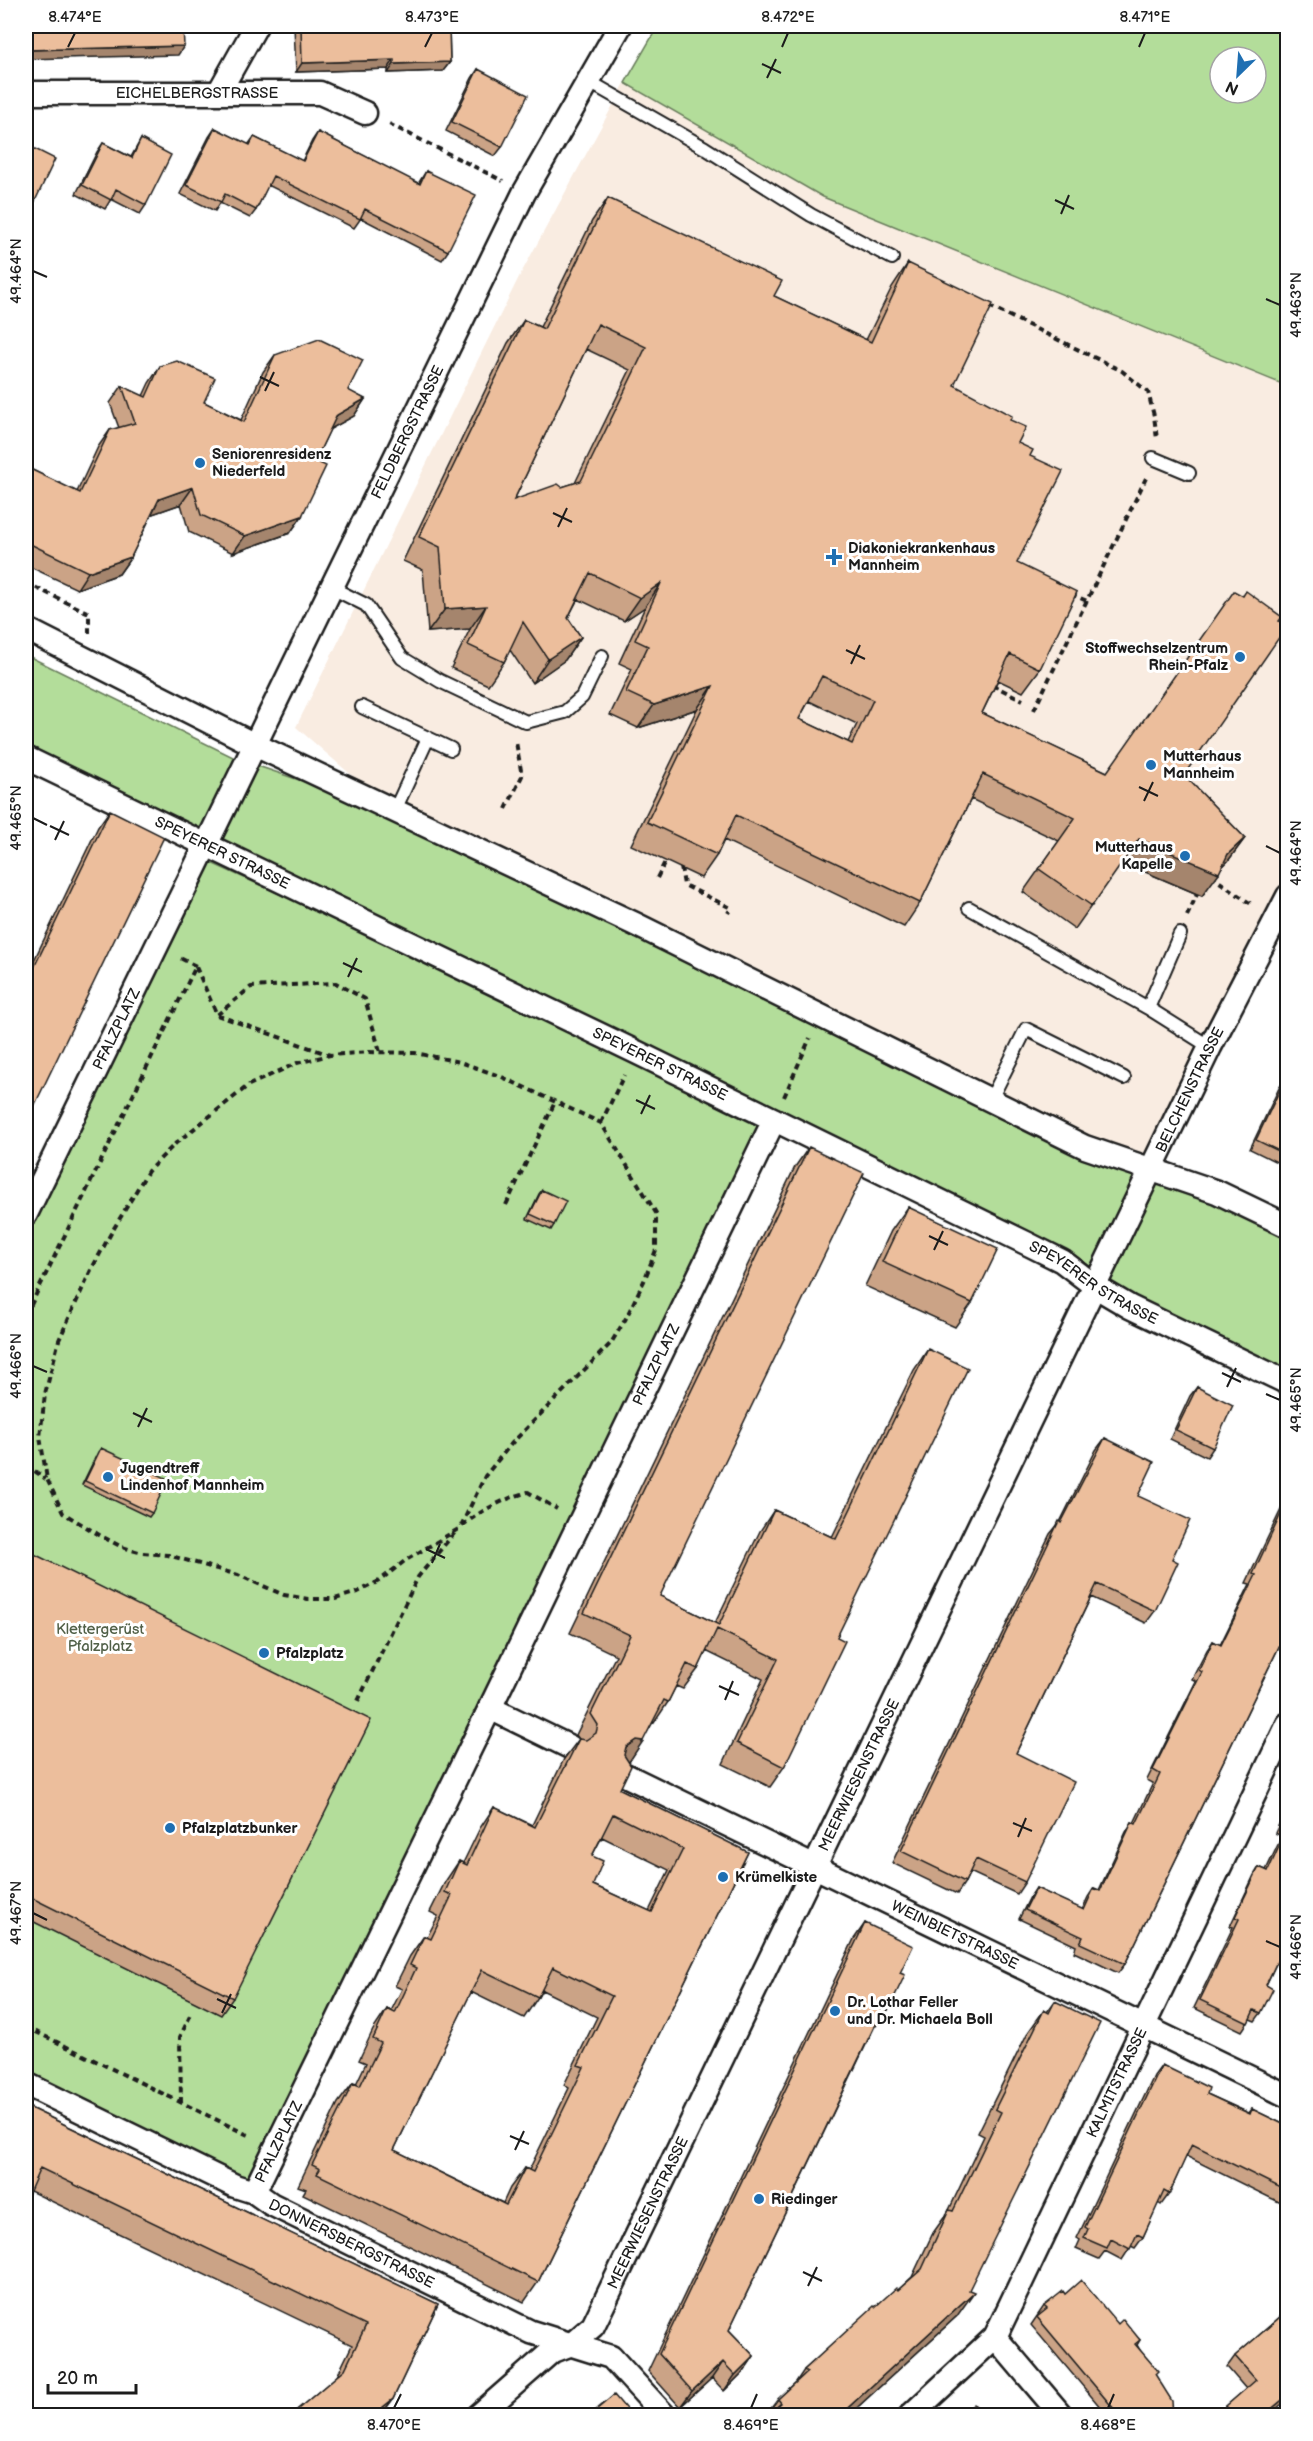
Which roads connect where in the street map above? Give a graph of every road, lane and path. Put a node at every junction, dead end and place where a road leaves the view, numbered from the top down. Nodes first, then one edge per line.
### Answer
1 (256, 26) edge
2 (620, 26) edge
3 (588, 81) junction
4 (219, 92) junction
5 (26, 93) edge
6 (365, 113) joint
7 (524, 193) junction
8 (892, 258) dead end
9 (987, 304) edge
10 (1153, 458) junction
11 (1189, 473) dead end
12 (26, 583) edge
13 (332, 588) junction
14 (1066, 591) edge
15 (1087, 601) junction
16 (26, 629) edge
17 (602, 656) dead end
18 (88, 661) junction
19 (984, 681) edge
20 (1023, 700) edge
21 (362, 707) dead end
22 (1034, 710) dead end
23 (428, 738) junction
24 (511, 738) dead end
25 (255, 745) junction
26 (452, 749) dead end
27 (26, 758) edge
28 (506, 809) dead end
29 (394, 812) junction
30 (206, 844) junction
31 (674, 859) edge
32 (681, 862) edge
33 (1206, 873) edge
34 (657, 878) dead end
35 (1202, 883) edge
36 (1287, 896) edge
37 (969, 908) dead end
38 (729, 913) dead end
39 (1275, 919) junction
40 (1180, 934) joint
41 (156, 946) junction
42 (196, 966) junction
43 (1148, 1008) junction
44 (217, 1015) junction
45 (813, 1030) dead end
46 (1210, 1047) junction
47 (380, 1052) junction
48 (636, 1052) junction
49 (330, 1056) junction
50 (1124, 1078) dead end
51 (991, 1099) junction
52 (555, 1102) junction
53 (774, 1120) junction
54 (601, 1123) junction
55 (1152, 1171) junction
56 (506, 1205) dead end
57 (26, 1214) edge
58 (1287, 1227) edge
59 (1096, 1287) junction
60 (26, 1315) edge
61 (1287, 1383) edge
62 (26, 1465) edge
63 (47, 1479) junction
64 (580, 1522) junction
65 (460, 1528) junction
66 (358, 1701) dead end
67 (490, 1708) junction
68 (1285, 1735) edge
69 (570, 1747) dead end
70 (623, 1773) edge
71 (815, 1867) junction
72 (191, 2014) dead end
73 (1144, 2025) junction
74 (26, 2027) edge
75 (26, 2084) edge
76 (1287, 2096) edge
77 (181, 2103) junction
78 (274, 2148) junction
79 (254, 2192) junction
80 (995, 2337) junction
81 (572, 2344) junction
82 (478, 2415) edge
83 (665, 2415) edge
84 (910, 2415) edge
85 (1062, 2415) edge

1 - 4 street
2 - 3 street, FELDBERGSTRASSE
3 - 7 street, FELDBERGSTRASSE
3 - 8 lane
4 - 5 street, EICHELBERGSTRASSE
4 - 6 street, EICHELBERGSTRASSE
6 - 7 path
7 - 13 street, FELDBERGSTRASSE
9 - 10 path
10 - 11 lane
10 - 15 path
12 - 18 path
13 - 17 lane
13 - 25 street, FELDBERGSTRASSE
14 - 15 path
15 - 22 path
16 - 18 street
18 - 25 street
19 - 20 path
21 - 23 lane
23 - 26 lane
23 - 29 lane
24 - 28 path
25 - 29 street
25 - 30 street, FELDBERGSTRASSE
27 - 30 street, SPEYERER STRASSE
29 - 51 street
30 - 41 street, PFALZPLATZ
30 - 48 street, SPEYERER STRASSE
31 - 34 path
32 - 38 path
33 - 39 path
35 - 40 path
36 - 39 street, BELCHENSTRASSE
37 - 43 lane
39 - 46 street, BELCHENSTRASSE
40 - 43 lane
41 - 42 path
41 - 57 street, PFALZPLATZ
42 - 44 path
42 - 60 path
43 - 46 lane
44 - 47 path
44 - 49 path
45 - 53 path
46 - 55 street, BELCHENSTRASSE
47 - 49 path
47 - 52 path
48 - 53 street, SPEYERER STRASSE
48 - 54 path
49 - 63 path
50 - 51 lane
51 - 55 street
52 - 54 path
52 - 56 path
53 - 59 street, SPEYERER STRASSE
53 - 64 street, PFALZPLATZ
54 - 65 path
55 - 58 street
55 - 59 street, BELCHENSTRASSE
59 - 61 street, SPEYERER STRASSE
59 - 71 street, MEERWIESENSTRASSE
62 - 63 path
63 - 65 path
64 - 65 path
64 - 67 street, PFALZPLATZ
65 - 66 path
67 - 69 street
67 - 78 street, PFALZPLATZ
68 - 73 street, KALMITSTRASSE
70 - 71 street, WEINBIETSTRASSE
71 - 73 street, WEINBIETSTRASSE
71 - 81 street, MEERWIESENSTRASSE
72 - 77 path
73 - 76 street, WEINBIETSTRASSE
73 - 80 street, KALMITSTRASSE
74 - 77 path
75 - 79 street, DONNERSBERGSTRASSE
77 - 78 path
78 - 79 street, PFALZPLATZ
79 - 81 street, DONNERSBERGSTRASSE
80 - 84 street, KALMITSTRASSE
80 - 85 street
81 - 82 street, MEERWIESENSTRASSE
81 - 83 street, DONNERSBERGSTRASSE

